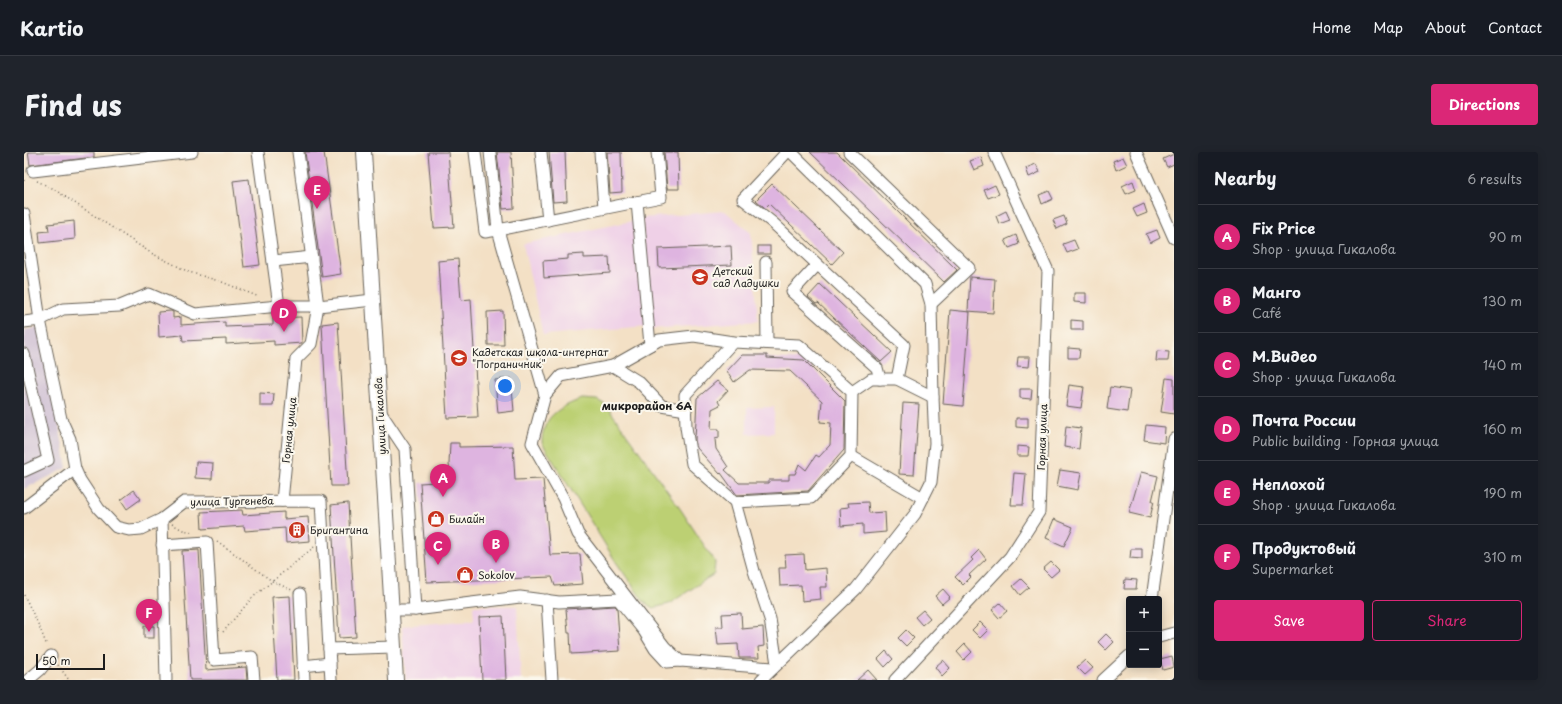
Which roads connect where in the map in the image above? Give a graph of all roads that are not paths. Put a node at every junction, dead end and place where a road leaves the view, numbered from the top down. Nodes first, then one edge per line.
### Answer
1 (192, 152) edge
2 (258, 152) edge
3 (298, 152) edge
4 (364, 152) edge
5 (475, 152) edge
6 (490, 152) edge
7 (542, 152) edge
8 (600, 152) edge
9 (657, 152) edge
10 (787, 152) edge
11 (792, 152) edge
12 (849, 152) edge
13 (994, 152) edge
14 (1136, 152) edge
15 (32, 175) road end
16 (637, 202) junction
17 (604, 208) junction
18 (24, 214) edge
19 (548, 220) junction
20 (498, 230) junction
21 (1174, 238) edge
22 (312, 257) junction
23 (273, 261) junction
24 (766, 262) dead end
25 (817, 264) junction
26 (373, 300) junction
27 (931, 304) junction
28 (279, 306) junction
29 (318, 306) junction
30 (40, 320) junction
31 (24, 322) edge
32 (733, 342) junction
33 (767, 343) junction
34 (650, 345) junction
35 (24, 354) edge
36 (613, 366) junction
37 (880, 379) junction
38 (897, 379) junction
39 (852, 392) junction
40 (545, 395) junction
41 (932, 398) junction
42 (379, 410) junction
43 (686, 410) junction
44 (1174, 439) edge
45 (851, 456) junction
46 (76, 469) junction
47 (24, 471) edge
48 (923, 498) junction
49 (282, 501) junction
50 (735, 502) junction
51 (24, 508) edge
52 (162, 519) junction
53 (162, 545) junction
54 (300, 594) road end
55 (1152, 596) edge
56 (547, 600) junction
57 (393, 610) junction
58 (415, 610) junction
59 (1174, 633) edge
60 (1162, 636) edge
61 (394, 647) junction
62 (329, 649) junction
63 (51, 656) road end
64 (1126, 659) edge
65 (680, 661) junction
66 (330, 663) junction
67 (303, 666) junction
68 (775, 666) junction
69 (28, 680) edge
70 (166, 680) edge
71 (254, 680) edge
72 (304, 680) edge
73 (331, 680) edge
74 (396, 680) edge
75 (552, 680) edge
76 (761, 680) edge
77 (895, 680) edge
78 (1103, 680) edge

1 - 15 street
2 - 23 street
3 - 22 street
4 - 26 main road, улица Гикалова
5 - 20 street
6 - 20 street
7 - 19 street
8 - 17 street
9 - 16 street
10 - 25 street
11 - 27 street
12 - 27 street
13 - 77 street, Горная улица
14 - 21 street
16 - 17 street
16 - 34 street
17 - 19 street
18 - 30 street
19 - 20 street
20 - 40 street
22 - 23 street
22 - 29 street
23 - 28 street
24 - 33 street
25 - 37 street
25 - 38 street
26 - 29 street
26 - 42 main road, улица Гикалова
27 - 41 street
28 - 29 street
28 - 30 street
29 - 49 street, Горная улица
30 - 31 street
30 - 46 street
32 - 33 street
32 - 34 street
32 - 43 street
33 - 39 street
34 - 36 street
35 - 47 street
36 - 40 street
36 - 43 street
37 - 38 street
37 - 39 street
38 - 41 street
39 - 45 street
40 - 65 street
41 - 48 street
42 - 57 main road, улица Гикалова
42 - 58 street
43 - 50 street
44 - 55 street
45 - 48 street
45 - 50 street
46 - 51 street
46 - 52 street, улица Тургенева
48 - 68 street
49 - 52 street, улица Тургенева
49 - 62 street, улица Тургенева
50 - 68 street
52 - 53 street
53 - 70 street
53 - 71 street
54 - 67 street
56 - 58 street
56 - 65 street
56 - 75 street
57 - 58 street
57 - 61 main road, улица Гикалова
59 - 60 street
61 - 62 street
61 - 74 main road, улица Гикалова
62 - 66 street
63 - 69 street
64 - 78 street
65 - 68 street
66 - 67 street
66 - 73 street
67 - 72 street
68 - 76 street

